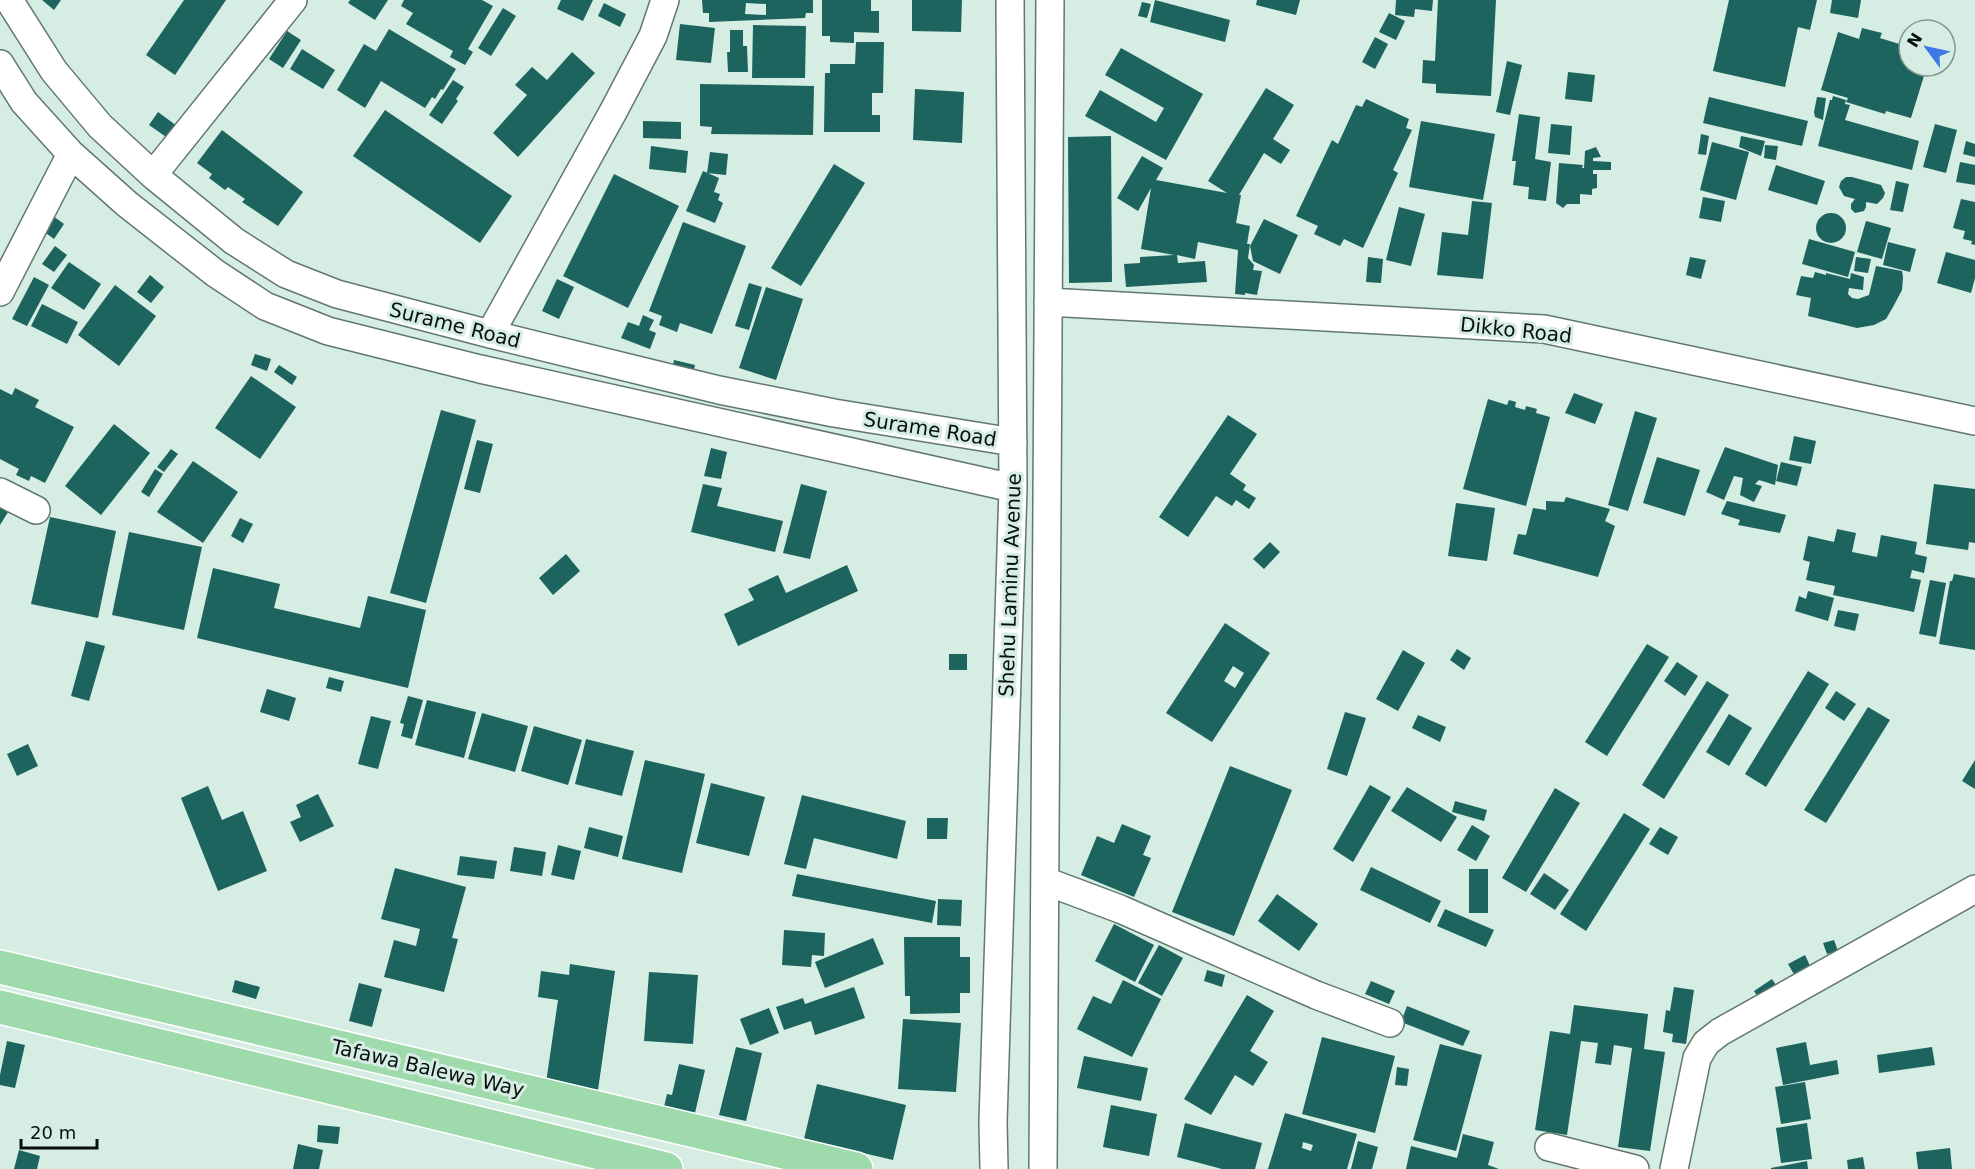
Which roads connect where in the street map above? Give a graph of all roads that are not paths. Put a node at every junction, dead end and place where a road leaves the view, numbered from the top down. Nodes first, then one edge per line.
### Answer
1 (9, 0) edge
2 (293, 0) edge
3 (665, 0) edge
4 (1010, 0) edge
5 (1050, 0) edge
6 (0, 64) edge
7 (71, 154) junction
8 (153, 175) junction
9 (0, 292) edge
10 (1048, 302) junction
11 (490, 334) junction
12 (1975, 421) edge
13 (1013, 442) junction
14 (1013, 489) junction
15 (0, 492) edge
16 (36, 510) dead end
17 (1045, 881) junction
18 (1975, 889) edge
19 (0, 967) edge
20 (0, 1007) edge
21 (1390, 1023) dead end
22 (1548, 1148) dead end
23 (666, 1169) edge
24 (856, 1169) edge
25 (994, 1169) edge
26 (1043, 1169) edge
27 (1635, 1169) edge
28 (1674, 1169) edge

1 - 8 street, Surame Road
2 - 8 street
3 - 11 street
4 - 13 street, Shehu Laminu Avenue
5 - 10 street, Shehu Laminu Avenue
6 - 7 street, Surame Road
7 - 9 street
7 - 14 street, Surame Road
8 - 11 street, Surame Road
10 - 12 street, Dikko Road
10 - 17 street, Shehu Laminu Avenue
11 - 13 street, Surame Road
13 - 14 street, Shehu Laminu Avenue
14 - 25 street, Shehu Laminu Avenue
15 - 16 street
17 - 21 street
17 - 26 street, Shehu Laminu Avenue
18 - 28 street
19 - 24 main road, Tafawa Balewa Way
20 - 23 main road, Tafawa Balewa Way
22 - 27 street

